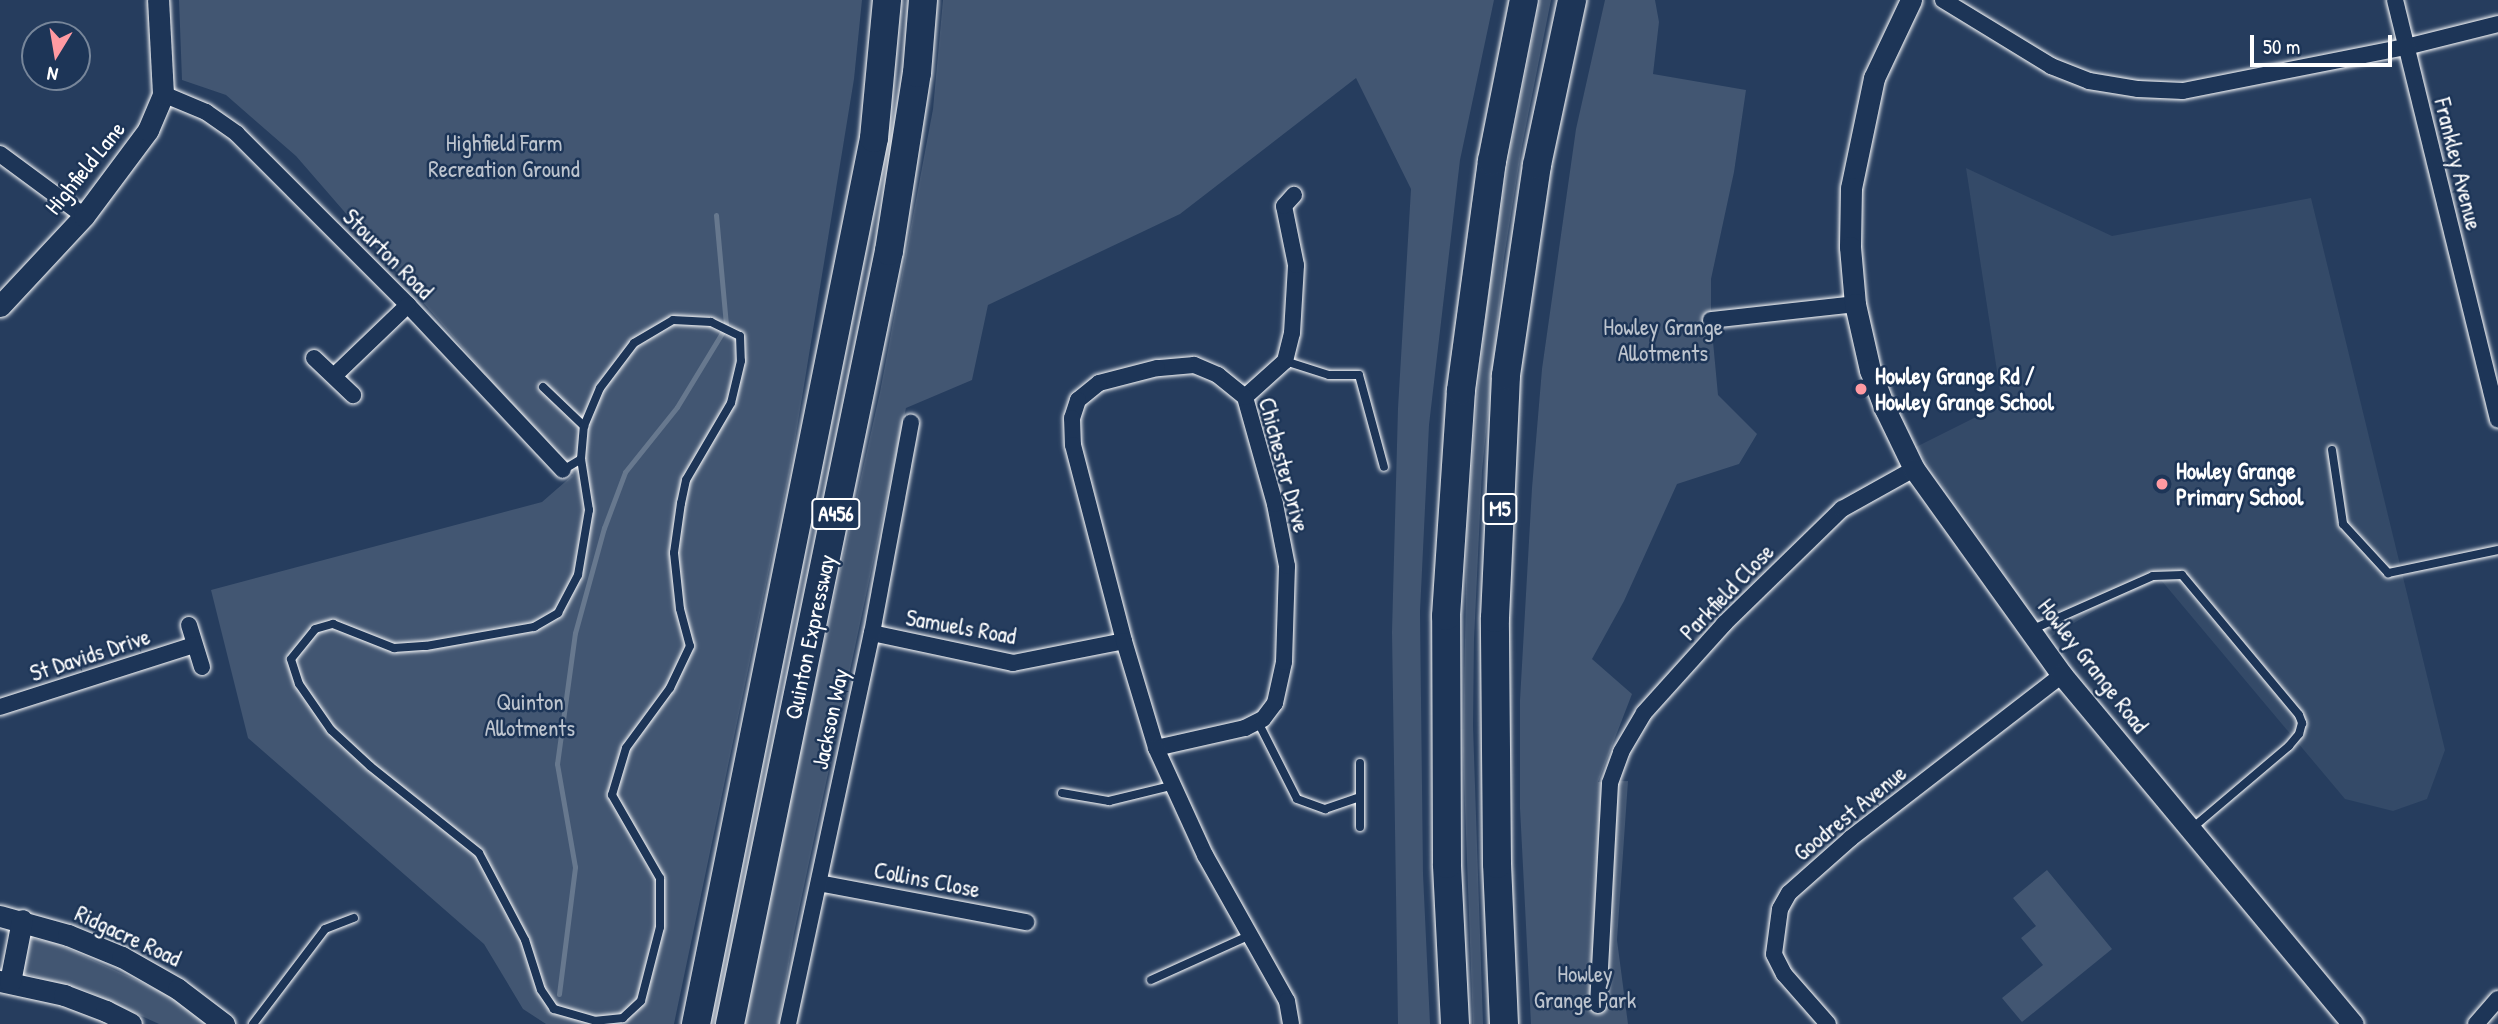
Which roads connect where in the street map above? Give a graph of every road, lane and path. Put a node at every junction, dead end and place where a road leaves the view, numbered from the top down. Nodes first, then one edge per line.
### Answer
1 (158, 0) edge
2 (887, 0) edge
3 (923, 0) edge
4 (1524, 0) edge
5 (1572, 0) edge
6 (1911, 0) edge
7 (1943, 0) edge
8 (2395, 0) edge
9 (2498, 24) edge
10 (2406, 47) junction
11 (163, 94) junction
12 (0, 153) edge
13 (1294, 195) dead end
14 (84, 216) junction
15 (1855, 304) junction
16 (408, 305) junction
17 (0, 306) edge
18 (1711, 320) dead end
19 (314, 358) dead end
20 (1284, 361) junction
21 (335, 375) junction
22 (543, 387) dead end
23 (353, 395) dead end
24 (1245, 397) junction
25 (2498, 420) edge
26 (911, 423) dead end
27 (584, 426) junction
28 (2332, 450) dead end
29 (581, 459) junction
30 (1384, 467) dead end
31 (1914, 469) junction
32 (563, 470) joint
33 (2498, 550) edge
34 (189, 625) dead end
35 (2031, 630) junction
36 (872, 633) junction
37 (1124, 641) junction
38 (194, 645) junction
39 (202, 667) dead end
40 (2062, 675) junction
41 (0, 708) edge
42 (1258, 722) junction
43 (1156, 748) junction
44 (1360, 763) dead end
45 (1171, 786) junction
46 (1062, 793) dead end
47 (1360, 797) junction
48 (1360, 827) dead end
49 (2190, 830) junction
50 (819, 883) junction
51 (0, 916) edge
52 (354, 918) dead end
53 (22, 920) junction
54 (1026, 922) dead end
55 (1250, 936) junction
56 (1151, 980) dead end
57 (5, 982) edge
58 (2498, 999) edge
59 (1598, 1005) dead end
60 (131, 1024) edge
61 (224, 1024) edge
62 (253, 1024) edge
63 (696, 1024) edge
64 (730, 1024) edge
65 (788, 1024) edge
66 (1291, 1024) edge
67 (1455, 1024) edge
68 (1504, 1024) edge
69 (1828, 1024) edge
70 (2353, 1024) edge
71 (2476, 1024) edge

1 - 11 street, Highfield Lane
2 - 63 highway, Quinton Expressway / A456
3 - 64 highway, Quinton Expressway / A456
4 - 67 highway, M5
5 - 68 highway, M5
6 - 15 street, Howley Grange Road
7 - 10 street
8 - 10 street, Frankley Avenue
9 - 10 street
10 - 25 street, Frankley Avenue
11 - 14 street, Highfield Lane
11 - 16 street, Stourton Road
12 - 14 street
13 - 20 street
14 - 17 street, Highfield Lane
15 - 18 street
15 - 31 street, Howley Grange Road
16 - 21 street
16 - 32 street, Stourton Road
19 - 21 street
20 - 24 street
20 - 30 lane
21 - 23 street
22 - 27 lane
24 - 37 street, Chichester Drive
24 - 42 street, Chichester Drive
26 - 36 street, Jackson Way
27 - 29 lane
27 - 29 lane
28 - 33 lane
29 - 32 lane
31 - 35 street, Howley Grange Road
31 - 59 street, Parkfield Close
34 - 38 street
35 - 40 street, Howley Grange Road
35 - 49 lane
36 - 37 street, Samuels Road
36 - 50 street, Jackson Way
37 - 43 street, Chichester Drive
38 - 39 street
38 - 41 street, St Davids Drive
40 - 49 street, Howley Grange Road
40 - 69 street, Goodrest Avenue
42 - 43 street
42 - 47 lane
43 - 45 street, Chichester Drive
44 - 47 lane
45 - 46 lane
45 - 55 street, Chichester Drive
47 - 48 lane
49 - 70 street, Howley Grange Road
50 - 54 street, Collins Close
50 - 65 street, Jackson Way
51 - 53 street, Ridgacre Road
52 - 62 lane
53 - 57 street
53 - 61 street, Ridgacre Road
55 - 56 lane
55 - 66 street, Chichester Drive
57 - 60 street
58 - 71 street

